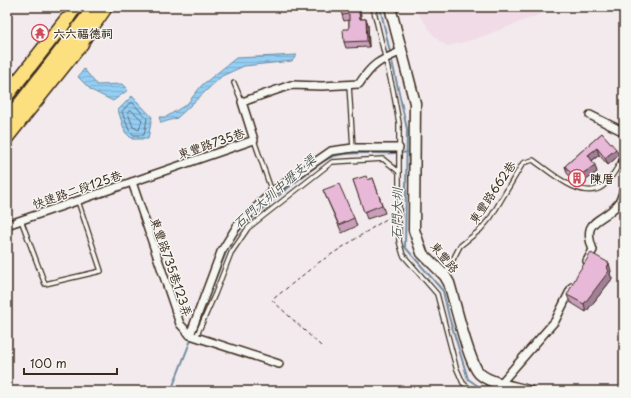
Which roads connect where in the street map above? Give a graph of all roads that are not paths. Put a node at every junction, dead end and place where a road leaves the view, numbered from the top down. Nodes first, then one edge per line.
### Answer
1 (76, 7) edge
2 (86, 7) edge
3 (95, 7) edge
4 (107, 7) edge
5 (373, 7) edge
6 (390, 7) edge
7 (66, 20) junction
8 (82, 43) junction
9 (392, 55) junction
10 (234, 83) dead end
11 (349, 85) junction
12 (7, 90) edge
13 (7, 95) edge
14 (7, 101) edge
15 (242, 102) junction
16 (7, 110) edge
17 (590, 115) dead end
18 (10, 126) edge
19 (624, 132) edge
20 (7, 137) edge
21 (254, 140) junction
22 (7, 141) edge
23 (353, 148) junction
24 (399, 148) junction
25 (624, 156) edge
26 (399, 172) junction
27 (132, 182) junction
28 (624, 190) edge
29 (272, 192) junction
30 (78, 200) junction
31 (21, 220) junction
32 (7, 225) edge
33 (583, 267) edge
34 (445, 276) junction
35 (576, 278) edge
36 (193, 336) junction
37 (279, 364) dead end
38 (501, 383) junction
39 (476, 391) edge
40 (528, 391) edge

1 - 7 main road
2 - 16 highway
3 - 18 highway
4 - 8 main road
5 - 9 lane
6 - 9 street, 東豐路
7 - 12 lane
7 - 13 highway
7 - 14 main road
8 - 18 highway
8 - 22 lane
9 - 11 street
9 - 24 lane
9 - 34 street, 東豐路
10 - 15 lane
11 - 15 street
11 - 23 lane
15 - 21 street, 東豐路735巷
17 - 19 street
18 - 20 highway
21 - 27 street, 東豐路735巷
21 - 29 lane
23 - 24 street
23 - 29 street
24 - 26 lane
25 - 34 lane, 東豐路662巷
26 - 36 lane
26 - 39 lane
27 - 30 street, 快速路二段125巷
27 - 36 street, 東豐路735巷123弄
28 - 33 street
29 - 36 street
30 - 31 street, 快速路二段125巷
30 - 31 lane
31 - 32 street, 快速路二段125巷
34 - 38 street, 東豐路
35 - 38 street
36 - 37 street
38 - 40 street, 東豐路

